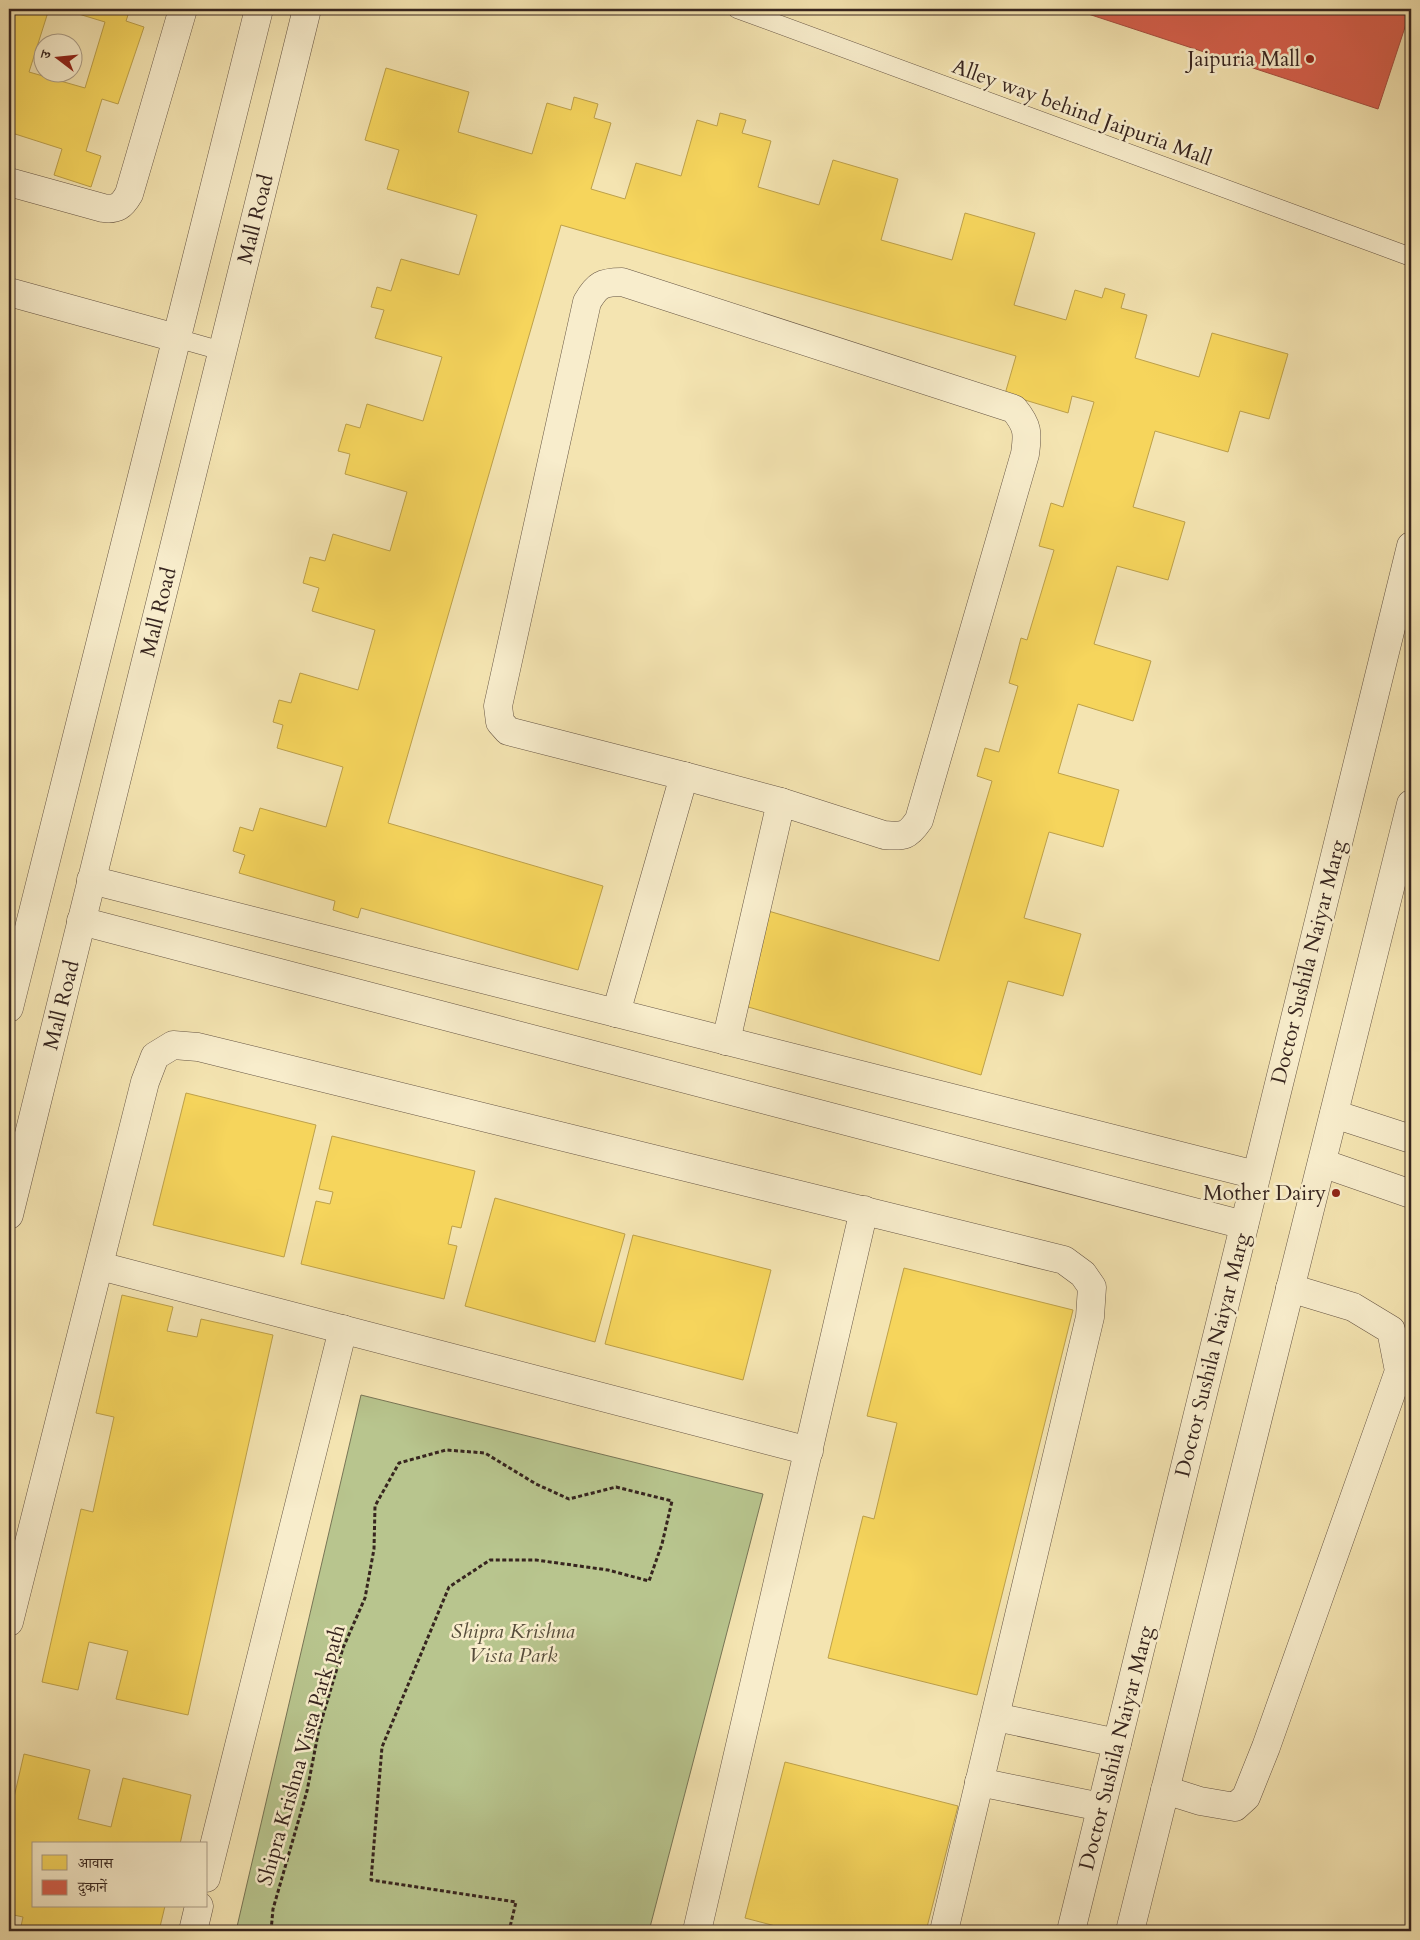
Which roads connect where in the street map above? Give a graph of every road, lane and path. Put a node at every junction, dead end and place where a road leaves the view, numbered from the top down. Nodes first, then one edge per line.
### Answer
1 (183, 9) edge
2 (259, 9) edge
3 (307, 9) edge
4 (737, 9) edge
5 (9, 182) edge
6 (1411, 257) edge
7 (9, 292) edge
8 (176, 338) junction
9 (222, 351) junction
10 (1411, 546) edge
11 (684, 776) junction
12 (781, 802) junction
13 (1411, 804) edge
14 (91, 880) junction
15 (81, 921) junction
16 (9, 1008) edge
17 (616, 1013) junction
18 (726, 1040) junction
19 (1334, 1114) junction
20 (1411, 1139) edge
21 (1322, 1163) junction
22 (1256, 1175) junction
23 (1411, 1194) edge
24 (864, 1210) junction
25 (9, 1215) edge
26 (1244, 1225) junction
27 (100, 1266) junction
28 (1290, 1288) junction
29 (343, 1330) junction
30 (808, 1451) junction
31 (9, 1622) edge
32 (996, 1717) junction
33 (1117, 1744) junction
34 (979, 1782) junction
35 (1165, 1790) junction
36 (1101, 1807) junction
37 (208, 1870) edge
38 (199, 1908) edge
39 (193, 1931) edge
40 (272, 1931) edge
41 (509, 1931) edge
42 (697, 1931) edge
43 (944, 1931) edge
44 (1071, 1931) edge
45 (1130, 1931) edge

1 - 5 street
2 - 8 street
3 - 9 street, Mall Road
4 - 6 lane, Alley way behind Jaipuria Mall
7 - 8 street
8 - 9 lane
8 - 16 street
9 - 14 street, Mall Road
10 - 22 street, Doctor Sushila Naiyar Marg
11 - 12 street
11 - 12 street
11 - 17 street
12 - 18 street
13 - 19 street
14 - 15 street, Mall Road
14 - 17 street
15 - 25 street, Mall Road
15 - 26 street
17 - 18 street
18 - 22 street
19 - 20 street
19 - 21 street
21 - 23 street
21 - 28 street
22 - 26 street, Doctor Sushila Naiyar Marg
24 - 27 street
24 - 30 street
24 - 32 street
26 - 33 street, Doctor Sushila Naiyar Marg
27 - 29 street
27 - 31 street
28 - 35 street
28 - 35 street
29 - 30 street
29 - 37 street
30 - 42 street
32 - 33 street
32 - 34 street
33 - 36 street, Doctor Sushila Naiyar Marg
34 - 36 street
34 - 43 street
35 - 45 street
36 - 44 street, Doctor Sushila Naiyar Marg
38 - 39 street
40 - 41 path, Shipra Krishna Vista Park path

